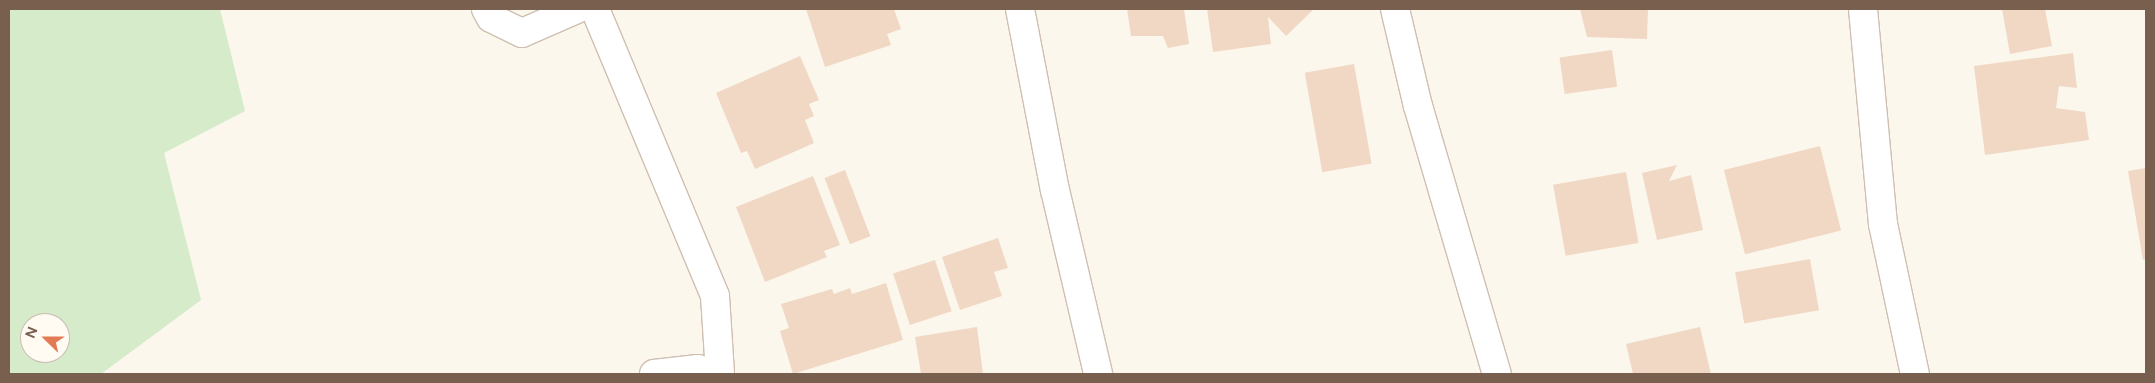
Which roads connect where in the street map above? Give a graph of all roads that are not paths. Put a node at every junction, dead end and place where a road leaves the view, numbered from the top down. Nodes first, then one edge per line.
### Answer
1 (486, 9) edge
2 (577, 9) edge
3 (595, 9) edge
4 (1020, 9) edge
5 (1396, 9) edge
6 (1864, 9) edge
7 (654, 374) edge
8 (709, 374) edge
9 (720, 374) edge
10 (1098, 374) edge
11 (1497, 374) edge
12 (1915, 374) edge

1 - 2 street
3 - 9 street
4 - 10 street
5 - 11 street
6 - 12 street
7 - 8 street

